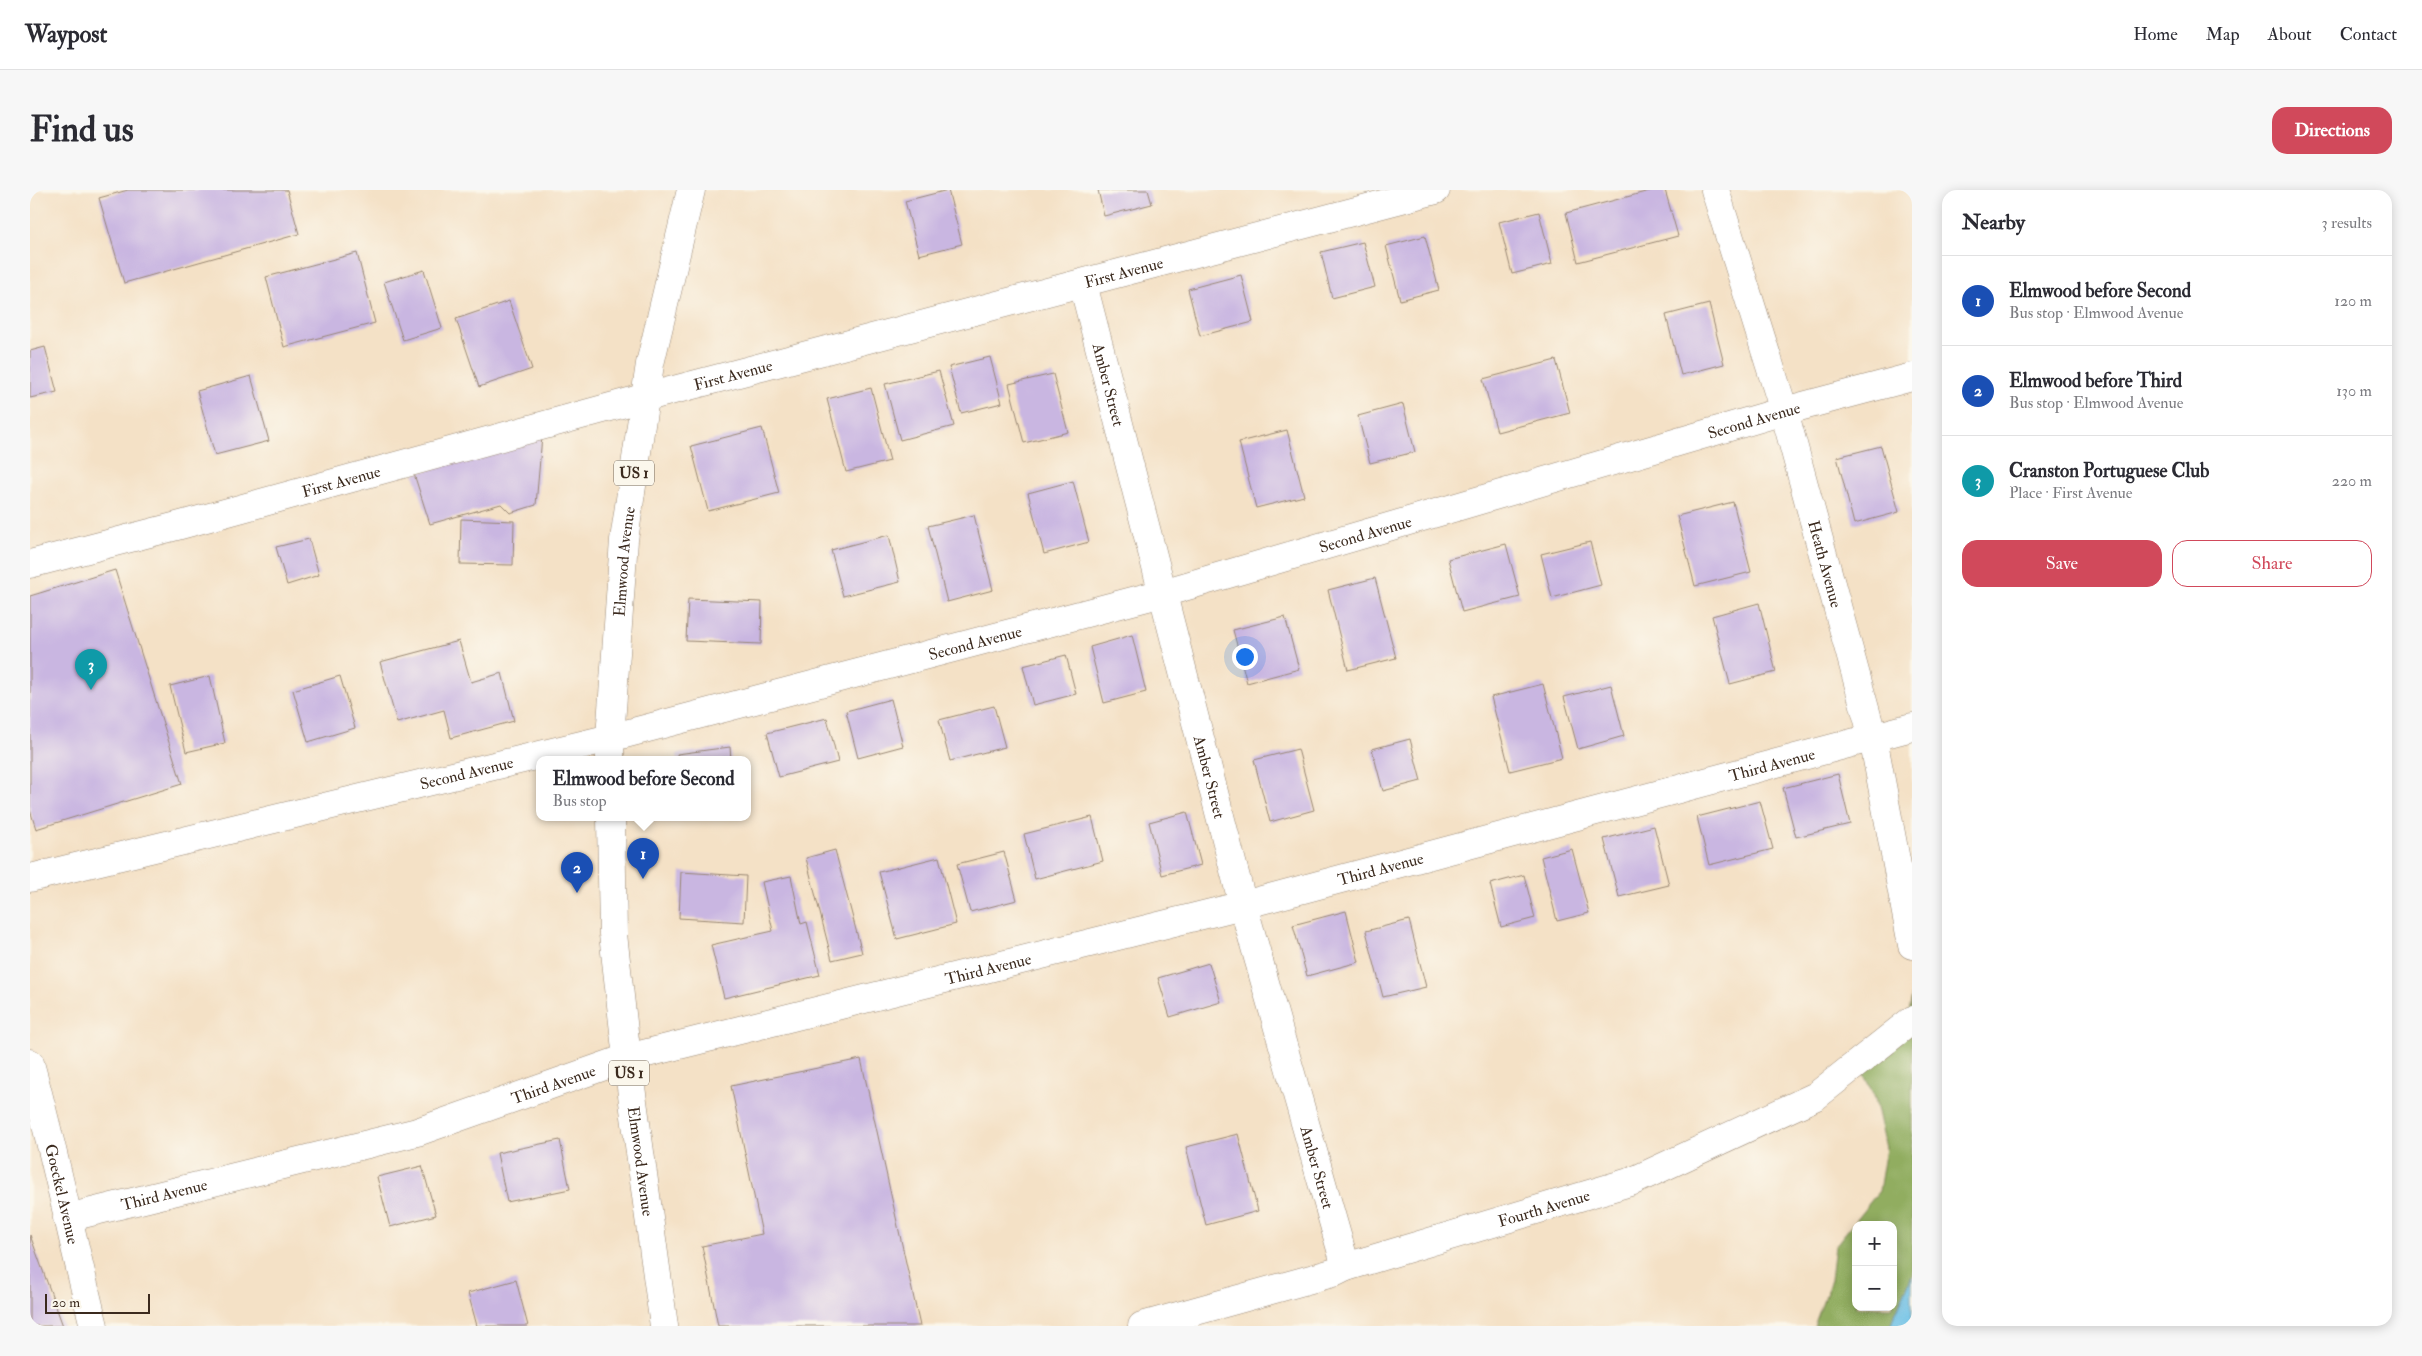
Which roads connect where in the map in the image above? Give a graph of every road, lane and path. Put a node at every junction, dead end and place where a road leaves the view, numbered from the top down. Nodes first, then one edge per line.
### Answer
1 (691, 190) edge
2 (1436, 190) edge
3 (1715, 190) edge
4 (1083, 284) junction
5 (1912, 377) edge
6 (647, 398) junction
7 (1784, 411) junction
8 (30, 564) edge
9 (1163, 594) junction
10 (1912, 727) edge
11 (1873, 738) junction
12 (610, 749) edge
13 (579, 756) edge
14 (536, 765) edge
15 (611, 821) edge
16 (30, 878) edge
17 (1243, 905) junction
18 (1912, 945) edge
19 (1912, 1020) edge
20 (627, 1058) junction
21 (30, 1063) edge
22 (67, 1218) junction
23 (1346, 1267) junction
24 (94, 1326) edge
25 (664, 1326) edge
26 (1142, 1326) edge

1 - 6 street, Elmwood Avenue / US 1
2 - 4 street, First Avenue
3 - 7 street, Heath Avenue
4 - 6 street, First Avenue
4 - 9 street, Amber Street
5 - 7 street, Second Avenue
6 - 8 street, First Avenue
6 - 12 street, Elmwood Avenue / US 1
7 - 9 street, Second Avenue
7 - 11 street, Heath Avenue
9 - 12 street, Second Avenue
9 - 17 street, Amber Street
10 - 11 street, Third Avenue
11 - 17 street, Third Avenue
11 - 18 street, Heath Avenue
12 - 13 street, Second Avenue
14 - 16 street, Second Avenue
15 - 20 street, Elmwood Avenue / US 1
17 - 20 street, Third Avenue
17 - 23 street, Amber Street
19 - 23 street, Fourth Avenue
20 - 22 street, Third Avenue
20 - 25 street, Elmwood Avenue / US 1
21 - 22 street, Goeckel Avenue
22 - 24 street, Goeckel Avenue
23 - 26 street, Fourth Avenue

